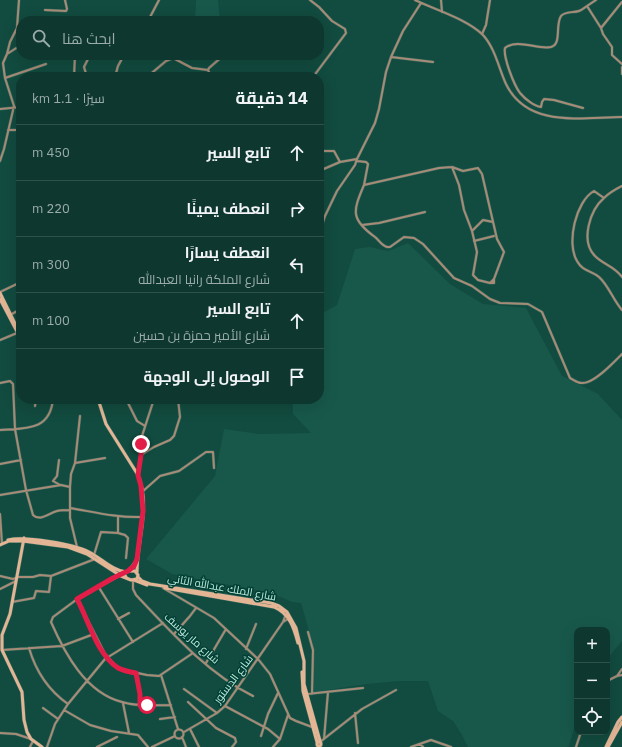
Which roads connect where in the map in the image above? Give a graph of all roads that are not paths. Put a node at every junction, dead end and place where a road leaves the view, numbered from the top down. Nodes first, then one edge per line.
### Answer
1 (19, 0) edge
2 (65, 0) edge
3 (159, 0) edge
4 (310, 0) edge
5 (415, 0) edge
6 (441, 0) edge
7 (490, 0) edge
8 (596, 0) edge
9 (622, 2) edge
10 (421, 3) junction
11 (587, 6) junction
12 (45, 10) dead end
13 (442, 12) junction
14 (18, 16) edge
15 (151, 16) edge
16 (16, 28) edge
17 (601, 28) junction
18 (482, 34) junction
19 (16, 49) edge
20 (8, 54) junction
21 (391, 57) junction
22 (75, 60) edge
23 (88, 60) edge
24 (121, 60) edge
25 (170, 60) edge
26 (177, 60) edge
27 (219, 60) edge
28 (433, 62) dead end
29 (46, 64) dead end
30 (622, 65) edge
31 (208, 70) joint
32 (23, 72) edge
33 (74, 72) edge
34 (86, 72) edge
35 (116, 72) edge
36 (153, 72) edge
37 (317, 72) edge
38 (16, 74) edge
39 (622, 74) edge
40 (5, 78) junction
41 (14, 108) junction
42 (583, 108) dead end
43 (0, 109) edge
44 (622, 117) edge
45 (8, 130) junction
46 (16, 130) edge
47 (324, 151) edge
48 (357, 160) junction
49 (0, 161) edge
50 (340, 162) junction
51 (452, 167) junction
52 (324, 169) edge
53 (364, 185) junction
54 (622, 186) edge
55 (604, 198) junction
56 (425, 212) dead end
57 (324, 219) edge
58 (493, 222) junction
59 (362, 225) junction
60 (472, 231) junction
61 (494, 236) dead end
62 (474, 241) junction
63 (622, 277) edge
64 (16, 284) edge
65 (0, 292) edge
66 (0, 299) edge
67 (622, 310) edge
68 (16, 312) edge
69 (10, 315) junction
70 (16, 326) edge
71 (16, 331) edge
72 (16, 333) edge
73 (0, 340) edge
74 (622, 354) edge
75 (0, 383) edge
76 (52, 404) edge
77 (100, 404) edge
78 (128, 404) edge
79 (152, 404) edge
80 (179, 404) edge
81 (80, 416) dead end
82 (145, 426) junction
83 (15, 429) junction
84 (0, 430) edge
85 (141, 455) junction
86 (105, 458) dead end
87 (20, 460) junction
88 (59, 460) dead end
89 (75, 463) junction
90 (0, 464) edge
91 (214, 468) dead end
92 (138, 475) junction
93 (61, 485) junction
94 (70, 487) junction
95 (26, 490) junction
96 (142, 492) junction
97 (0, 495) edge
98 (70, 509) junction
99 (0, 514) edge
100 (118, 517) junction
101 (142, 517) junction
102 (118, 533) junction
103 (24, 540) junction
104 (1, 544) edge
105 (77, 546) junction
106 (94, 555) junction
107 (126, 558) dead end
108 (95, 559) junction
109 (137, 559) junction
110 (127, 572) junction
111 (137, 572) junction
112 (119, 575) junction
113 (0, 576) edge
114 (51, 576) junction
115 (126, 577) junction
116 (138, 577) junction
117 (17, 579) junction
118 (133, 580) junction
119 (98, 586) junction
120 (6, 587) junction
121 (15, 587) junction
122 (163, 588) junction
123 (0, 589) edge
124 (178, 591) junction
125 (176, 596) junction
126 (77, 599) junction
127 (12, 602) junction
128 (196, 608) junction
129 (129, 613) dead end
130 (286, 613) junction
131 (289, 617) junction
132 (118, 619) junction
133 (283, 622) junction
134 (163, 623) junction
135 (256, 624) dead end
136 (226, 629) junction
137 (308, 632) dead end
138 (94, 634) junction
139 (174, 634) junction
140 (133, 642) junction
141 (62, 646) junction
142 (29, 648) junction
143 (246, 649) junction
144 (2, 650) junction
145 (194, 653) junction
146 (107, 658) junction
147 (258, 659) junction
148 (206, 663) junction
149 (622, 669) edge
150 (136, 673) junction
151 (161, 675) junction
152 (622, 675) edge
153 (617, 676) junction
154 (610, 680) edge
155 (87, 681) junction
156 (238, 688) junction
157 (363, 688) dead end
158 (184, 689) dead end
159 (396, 690) dead end
160 (328, 692) junction
161 (278, 693) junction
162 (306, 694) junction
163 (312, 694) junction
164 (253, 696) dead end
165 (188, 702) dead end
166 (123, 703) junction
167 (68, 704) junction
168 (140, 705) junction
169 (171, 705) junction
170 (226, 706) junction
171 (43, 708) dead end
172 (64, 710) junction
173 (217, 712) junction
174 (355, 713) junction
175 (288, 715) junction
176 (175, 717) junction
177 (58, 719) junction
178 (160, 719) dead end
179 (206, 719) junction
180 (621, 720) edge
181 (264, 726) junction
182 (314, 727) junction
183 (178, 729) junction
184 (190, 729) junction
185 (184, 732) junction
186 (0, 733) edge
187 (130, 733) junction
188 (580, 735) edge
189 (175, 736) junction
190 (261, 736) dead end
191 (117, 737) dead end
192 (182, 737) junction
193 (280, 739) junction
194 (324, 739) junction
195 (32, 740) junction
196 (358, 743) dead end
197 (420, 744) junction
198 (319, 745) edge
199 (30, 747) edge
200 (42, 747) edge
201 (47, 747) edge
202 (97, 747) edge
203 (148, 747) edge
204 (152, 747) edge
205 (186, 747) edge
206 (199, 747) edge
207 (232, 747) edge
208 (273, 747) edge
209 (411, 747) edge
210 (423, 747) edge
211 (451, 747) edge
212 (576, 747) edge
213 (607, 747) edge

1 - 14 street
2 - 12 street
3 - 15 street
4 - 37 street
5 - 10 street
6 - 13 street
7 - 18 street
8 - 11 street
9 - 17 street
10 - 13 street
10 - 21 street
11 - 17 street
11 - 42 street
13 - 18 street
16 - 20 street
17 - 30 street
18 - 44 street
19 - 20 street
20 - 40 street
21 - 28 street
21 - 48 street
22 - 33 street
23 - 34 street
24 - 35 street
25 - 36 street
26 - 31 street
27 - 31 street
29 - 32 street
30 - 39 street
38 - 40 street
40 - 41 street
41 - 43 street
41 - 45 street
45 - 46 street
45 - 49 street
47 - 50 street
48 - 50 street
48 - 53 street
48 - 57 street
50 - 52 street
51 - 53 street
51 - 58 street
51 - 60 street
53 - 59 street
54 - 55 street
55 - 63 street
55 - 67 street
56 - 59 street
58 - 60 street
58 - 62 street
59 - 74 street
60 - 62 street
61 - 62 street
64 - 65 street
65 - 69 main road
66 - 71 main road
68 - 69 street
69 - 70 main road
72 - 73 street
75 - 83 street
76 - 83 street
77 - 92 main road
78 - 82 street
79 - 82 street
80 - 85 street
81 - 89 street
82 - 85 street
83 - 84 street
83 - 87 street
85 - 92 street
86 - 89 street
87 - 90 street
87 - 95 street
88 - 93 street
89 - 94 street
91 - 96 street
92 - 96 main road
93 - 94 street
93 - 95 street
94 - 98 street
95 - 97 street
95 - 98 street
96 - 101 main road
98 - 100 street
98 - 105 street
99 - 104 street
100 - 101 street
100 - 102 street
101 - 109 main road
102 - 106 street
102 - 107 street
103 - 104 main road
103 - 105 main road
103 - 108 main road, شارع الملك عبدالله الثاني
103 - 117 main road
105 - 106 main road
106 - 110 main road
108 - 112 main road, شارع الملك عبدالله الثاني
108 - 114 street
109 - 110 main road
109 - 111 main road
110 - 111 main road
110 - 112 street
110 - 115 main road
111 - 116 main road
112 - 115 main road, شارع الملك عبدالله الثاني
112 - 119 street
113 - 117 street
114 - 117 street
114 - 127 street
115 - 118 main road, شارع الملك عبدالله الثاني
116 - 118 main road
116 - 130 main road, شارع الملك عبدالله الثاني
117 - 120 street
117 - 121 main road
118 - 122 main road, شارع الملك عبدالله الثاني
118 - 134 street, شارع مار يوسف
119 - 126 street
119 - 132 street
120 - 121 street
120 - 123 street
121 - 127 main road
122 - 124 main road, شارع الملك عبدالله الثاني
122 - 125 street
124 - 125 street
124 - 130 main road, شارع الملك عبدالله الثاني
125 - 128 street
126 - 138 street
126 - 141 street
127 - 144 main road
128 - 136 street
128 - 139 street
129 - 132 street
130 - 131 main road, شارع الملك عبدالله الثاني
130 - 133 street, شارع الدستور
131 - 133 street, شارع الدستور
131 - 162 main road, شارع الملك عبدالله الثاني
131 - 182 main road, شارع الملك عبدالله الثاني
132 - 140 street
133 - 147 street, شارع الدستور
134 - 139 street, شارع مار يوسف
134 - 140 street
135 - 143 street
136 - 143 street
136 - 148 street
137 - 163 street
138 - 141 street
138 - 146 street
139 - 145 street, شارع مار يوسف
140 - 146 street
141 - 142 street
141 - 155 street
142 - 144 street
142 - 167 street
143 - 147 street
144 - 195 main road
145 - 148 street, شارع مار يوسف
145 - 151 street
146 - 150 street
146 - 155 street
147 - 156 street, شارع الدستور
147 - 161 street
148 - 156 street, شارع مار يوسف
149 - 153 street
150 - 151 street
150 - 168 street
151 - 169 street
152 - 153 street
153 - 154 street
155 - 166 street
155 - 167 street
156 - 164 street, شارع مار يوسف
156 - 170 street, شارع الدستور
157 - 160 street
158 - 173 street
159 - 174 street
160 - 163 street
160 - 194 street
161 - 175 street
161 - 181 street
162 - 163 street
162 - 198 main road, شارع الملك عبدالله الثاني
165 - 179 street
166 - 168 street
166 - 187 street
167 - 172 street
168 - 169 street
169 - 176 street
170 - 173 street, شارع الدستور
170 - 181 street
171 - 177 street
172 - 177 street
172 - 187 street
173 - 179 street, شارع الدستور
174 - 194 street
174 - 196 street
175 - 182 street
175 - 193 street
176 - 178 street
176 - 183 street
177 - 201 street
179 - 184 street, شارع الدستور
179 - 207 street
180 - 213 main road
181 - 190 street
181 - 193 street
182 - 198 main road, شارع الملك عبدالله الثاني
183 - 185 street
183 - 189 street
184 - 185 street, شارع الدستور
184 - 206 street
185 - 192 street
186 - 195 street
187 - 203 street
188 - 212 street
189 - 192 street
189 - 204 street
191 - 202 street
192 - 205 street
193 - 208 street
194 - 198 street
195 - 199 street
195 - 200 main road
197 - 209 street
197 - 210 street
197 - 211 street

